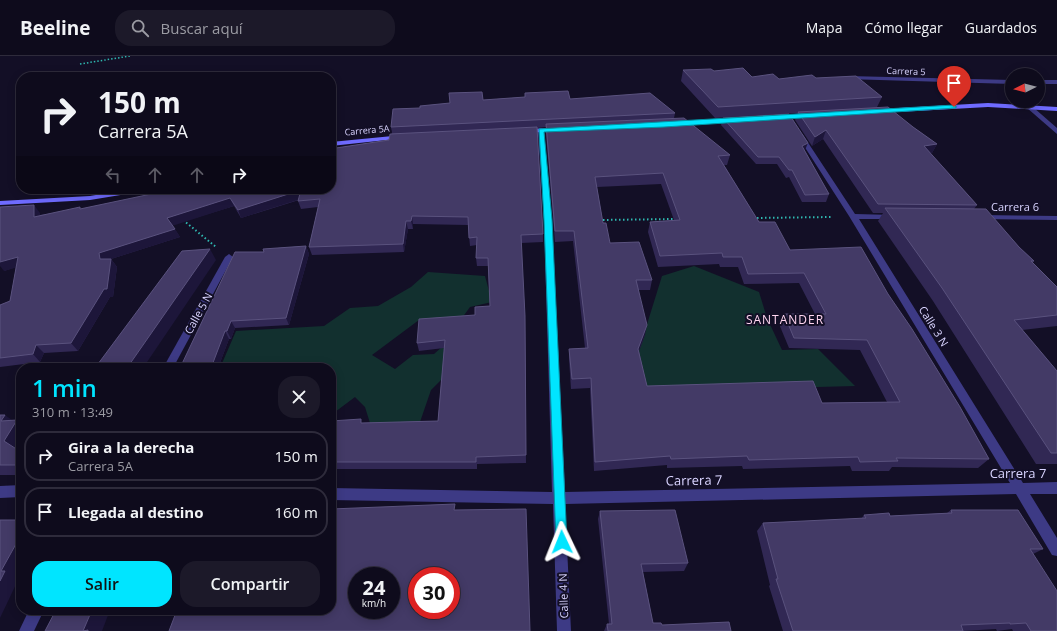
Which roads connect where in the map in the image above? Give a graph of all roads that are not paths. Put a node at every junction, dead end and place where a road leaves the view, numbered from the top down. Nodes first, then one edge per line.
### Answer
1 (848, 78) edge
2 (1004, 82) edge
3 (1045, 82) edge
4 (1057, 82) edge
5 (1005, 107) edge
6 (1029, 108) edge
7 (1042, 108) edge
8 (1057, 109) edge
9 (875, 111) edge
10 (819, 115) edge
11 (772, 118) edge
12 (741, 120) edge
13 (792, 123) junction
14 (672, 124) edge
15 (564, 129) edge
16 (541, 130) junction
17 (518, 132) edge
18 (1057, 132) edge
19 (413, 137) edge
20 (336, 143) edge
21 (114, 194) edge
22 (0, 203) edge
23 (853, 216) junction
24 (900, 217) edge
25 (971, 217) edge
26 (1057, 218) edge
27 (229, 257) road end
28 (171, 363) edge
29 (1019, 488) junction
30 (1057, 488) edge
31 (0, 492) edge
32 (16, 492) edge
33 (336, 494) edge
34 (560, 498) junction
35 (1057, 550) edge
36 (34, 615) edge
37 (26, 631) edge
38 (564, 631) edge

1 - 2 street, Carrera 5
3 - 4 street
5 - 9 street
6 - 18 street
7 - 8 street
10 - 13 street
11 - 13 street
12 - 14 street
13 - 23 street, Calle 3 N
15 - 16 street
16 - 17 street
16 - 34 street, Calle 4 N
19 - 20 street, Carrera 5A
21 - 22 street
23 - 24 street
23 - 29 street, Calle 3 N
25 - 26 street, Carrera 6
27 - 28 street, Calle 5 N
29 - 30 street, Carrera 7
29 - 34 street, Carrera 7
29 - 35 street, Calle 3 N
31 - 32 street
33 - 34 street, Carrera 7
34 - 38 street, Calle 4 N
36 - 37 street

